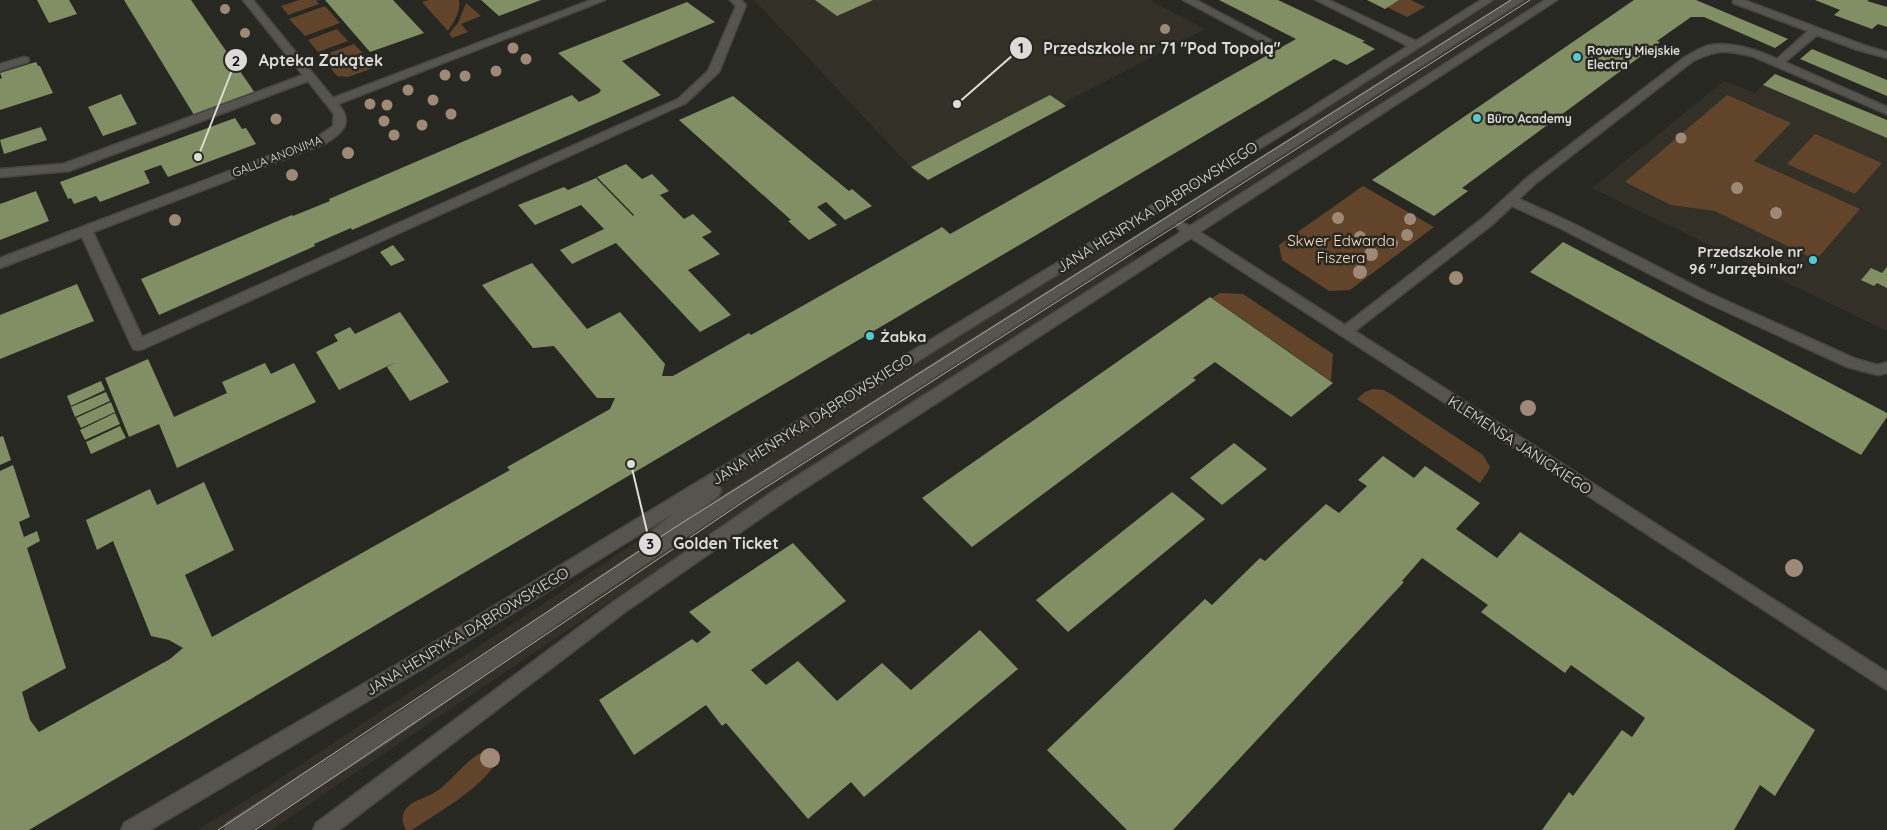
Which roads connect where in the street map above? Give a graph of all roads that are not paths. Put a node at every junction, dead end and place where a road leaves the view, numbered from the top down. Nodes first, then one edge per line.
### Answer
1 (248, 0) edge
2 (600, 0) edge
3 (735, 0) edge
4 (1188, 0) edge
5 (1322, 0) edge
6 (1488, 0) edge
7 (1519, 0) edge
8 (1552, 0) edge
9 (1737, 1) edge
10 (1815, 31) junction
11 (1266, 40) dead end
12 (1417, 46) junction
13 (1887, 55) edge
14 (24, 60) dead end
15 (1778, 63) junction
16 (0, 68) edge
17 (310, 77) junction
18 (330, 102) junction
19 (1887, 111) edge
20 (0, 173) edge
21 (1510, 200) junction
22 (1154, 208) junction
23 (1172, 220) junction
24 (85, 230) junction
25 (1190, 231) junction
26 (0, 263) edge
27 (1345, 332) junction
28 (1887, 367) edge
29 (754, 455) junction
30 (596, 588) junction
31 (1887, 682) edge
32 (331, 828) edge
33 (130, 830) edge
34 (234, 830) edge

1 - 17 street
2 - 18 street
3 - 24 street
4 - 11 street
5 - 12 street
6 - 12 street, JANA HENRYKA DĄBROWSKIEGO
7 - 23 street
8 - 25 street
9 - 10 street
10 - 13 street
10 - 15 street
12 - 22 street, JANA HENRYKA DĄBROWSKIEGO
14 - 16 street
15 - 19 street
15 - 21 street
17 - 18 street
17 - 20 street
18 - 24 street, GALLA ANONIMA
21 - 27 street
21 - 28 street
22 - 23 street, KLEMENSA JANICKIEGO
22 - 29 street, JANA HENRYKA DĄBROWSKIEGO
23 - 25 street, KLEMENSA JANICKIEGO
23 - 30 street
24 - 26 street, GALLA ANONIMA
25 - 27 street, KLEMENSA JANICKIEGO
25 - 32 street
27 - 31 street, KLEMENSA JANICKIEGO
29 - 30 street
29 - 33 street, JANA HENRYKA DĄBROWSKIEGO
30 - 34 street

